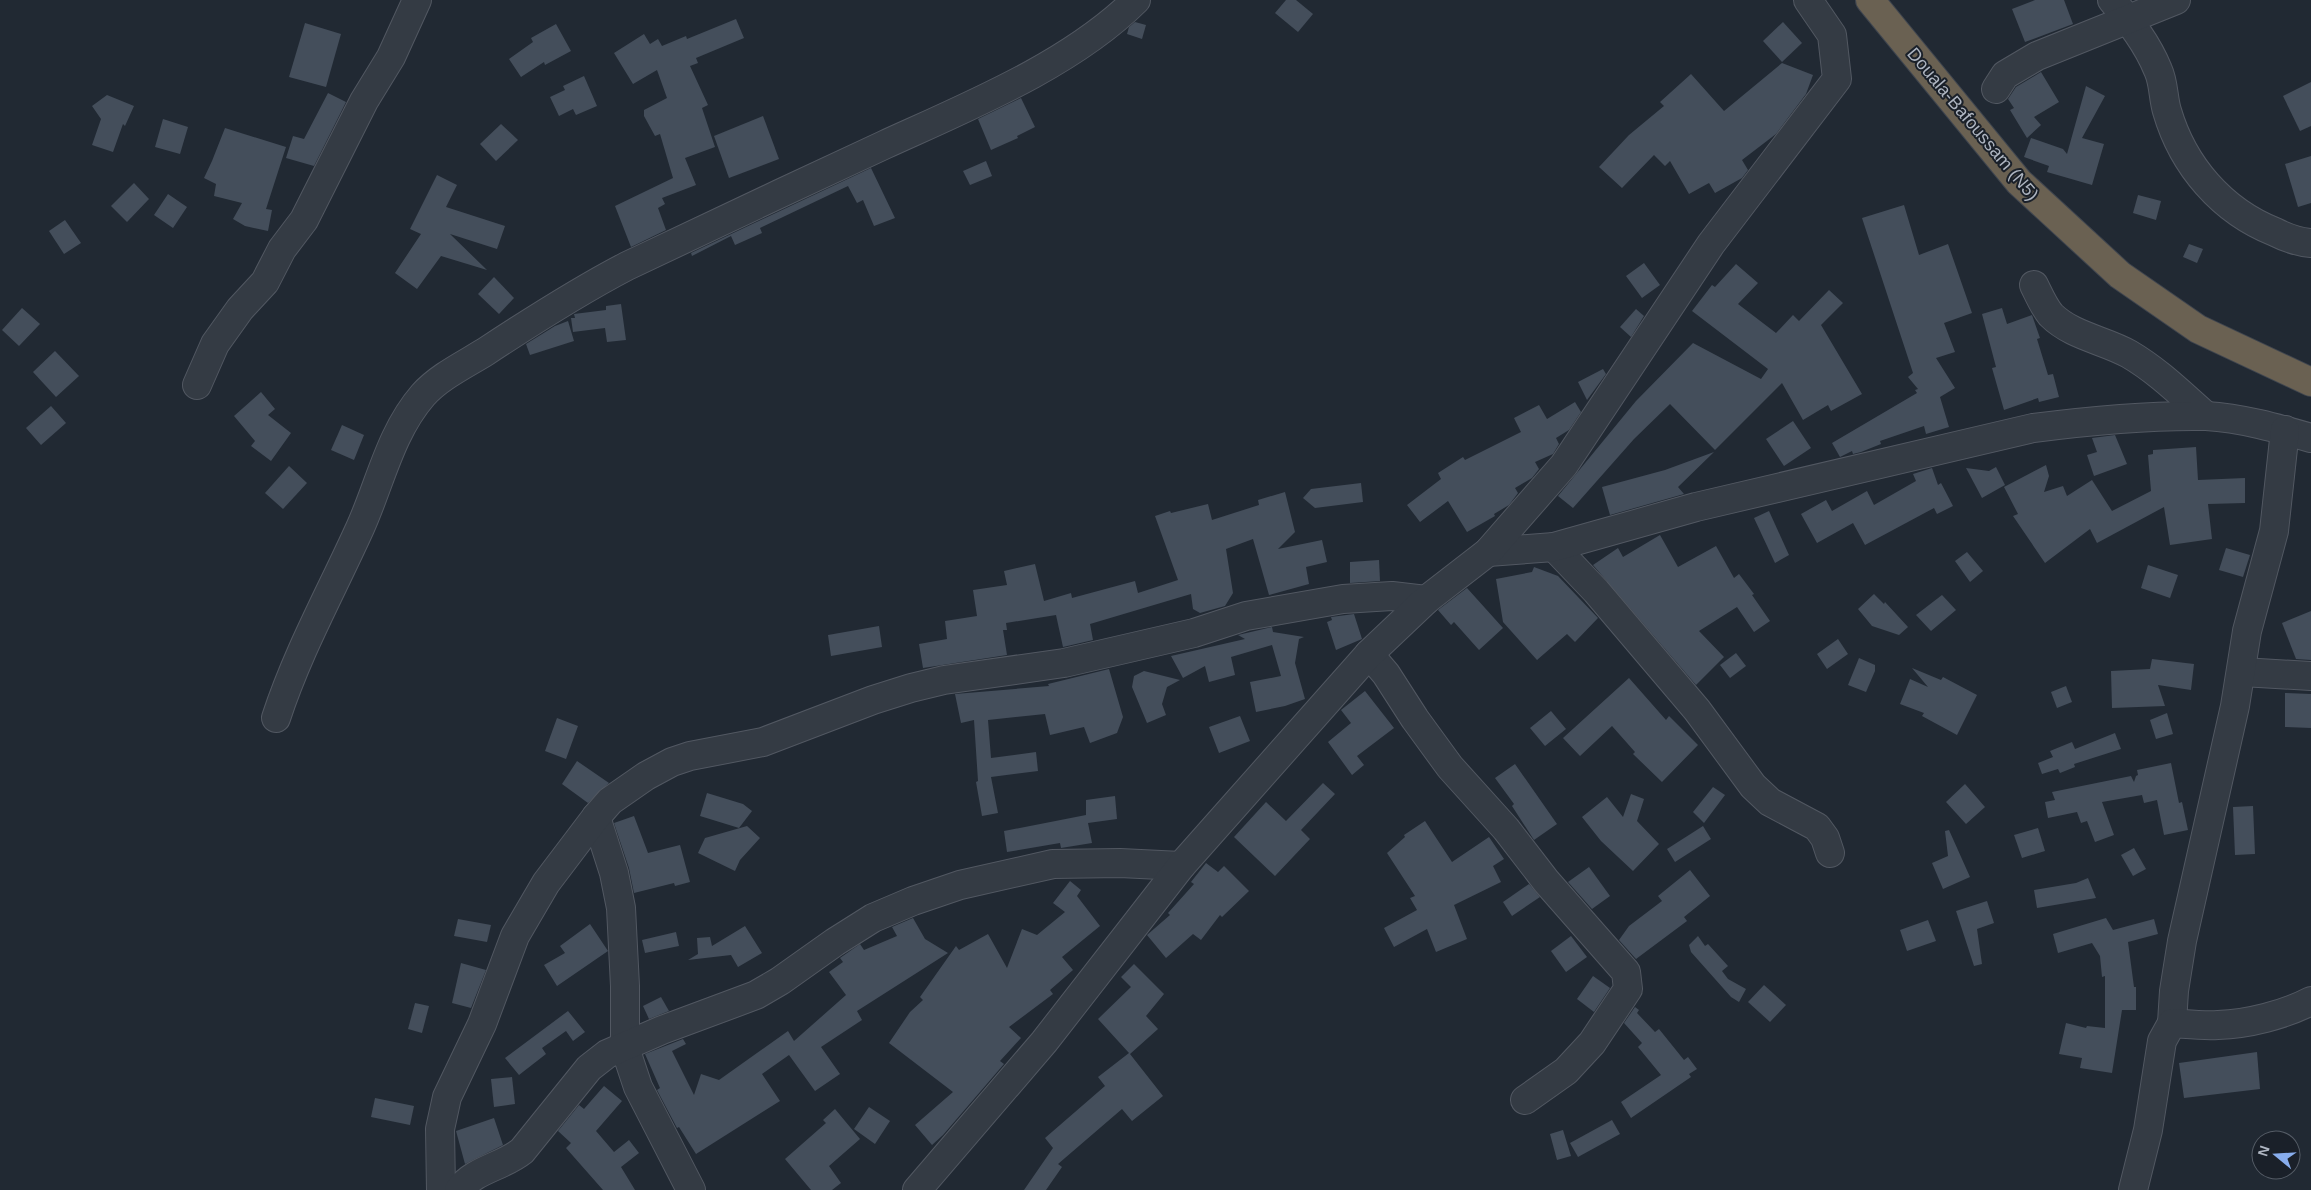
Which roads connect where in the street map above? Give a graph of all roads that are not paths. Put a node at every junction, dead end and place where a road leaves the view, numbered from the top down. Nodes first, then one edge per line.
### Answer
1 (417, 0) edge
2 (1136, 0) edge
3 (1808, 0) edge
4 (1870, 0) edge
5 (2176, 0) edge
6 (2120, 10) edge
7 (1996, 89) dead end
8 (2311, 243) edge
9 (2034, 286) dead end
10 (2311, 382) edge
11 (197, 385) dead end
12 (2206, 416) junction
13 (2285, 430) junction
14 (2311, 438) edge
15 (1554, 547) junction
16 (1488, 552) junction
17 (1426, 600) junction
18 (1368, 654) junction
19 (2242, 672) junction
20 (2311, 676) edge
21 (276, 718) dead end
22 (596, 817) junction
23 (1830, 853) dead end
24 (1181, 866) junction
25 (2311, 1001) edge
26 (2172, 1023) junction
27 (625, 1048) junction
28 (1525, 1100) dead end
29 (441, 1190) edge
30 (459, 1190) edge
31 (691, 1190) edge
32 (917, 1190) edge
33 (2133, 1190) edge

1 - 11 street
2 - 21 street
3 - 16 street
4 - 10 highway, Douala-Bafoussam (N5)
5 - 6 street
6 - 7 street
6 - 8 street
9 - 12 street
12 - 13 street
12 - 15 street
13 - 14 street
13 - 19 street
15 - 16 street
15 - 23 street
16 - 17 street
17 - 18 street
17 - 22 street
18 - 24 street
18 - 28 street
19 - 20 street
19 - 26 street
22 - 27 street
22 - 29 street
24 - 27 street
24 - 32 street
25 - 26 street
26 - 33 street
27 - 30 street
27 - 31 street

